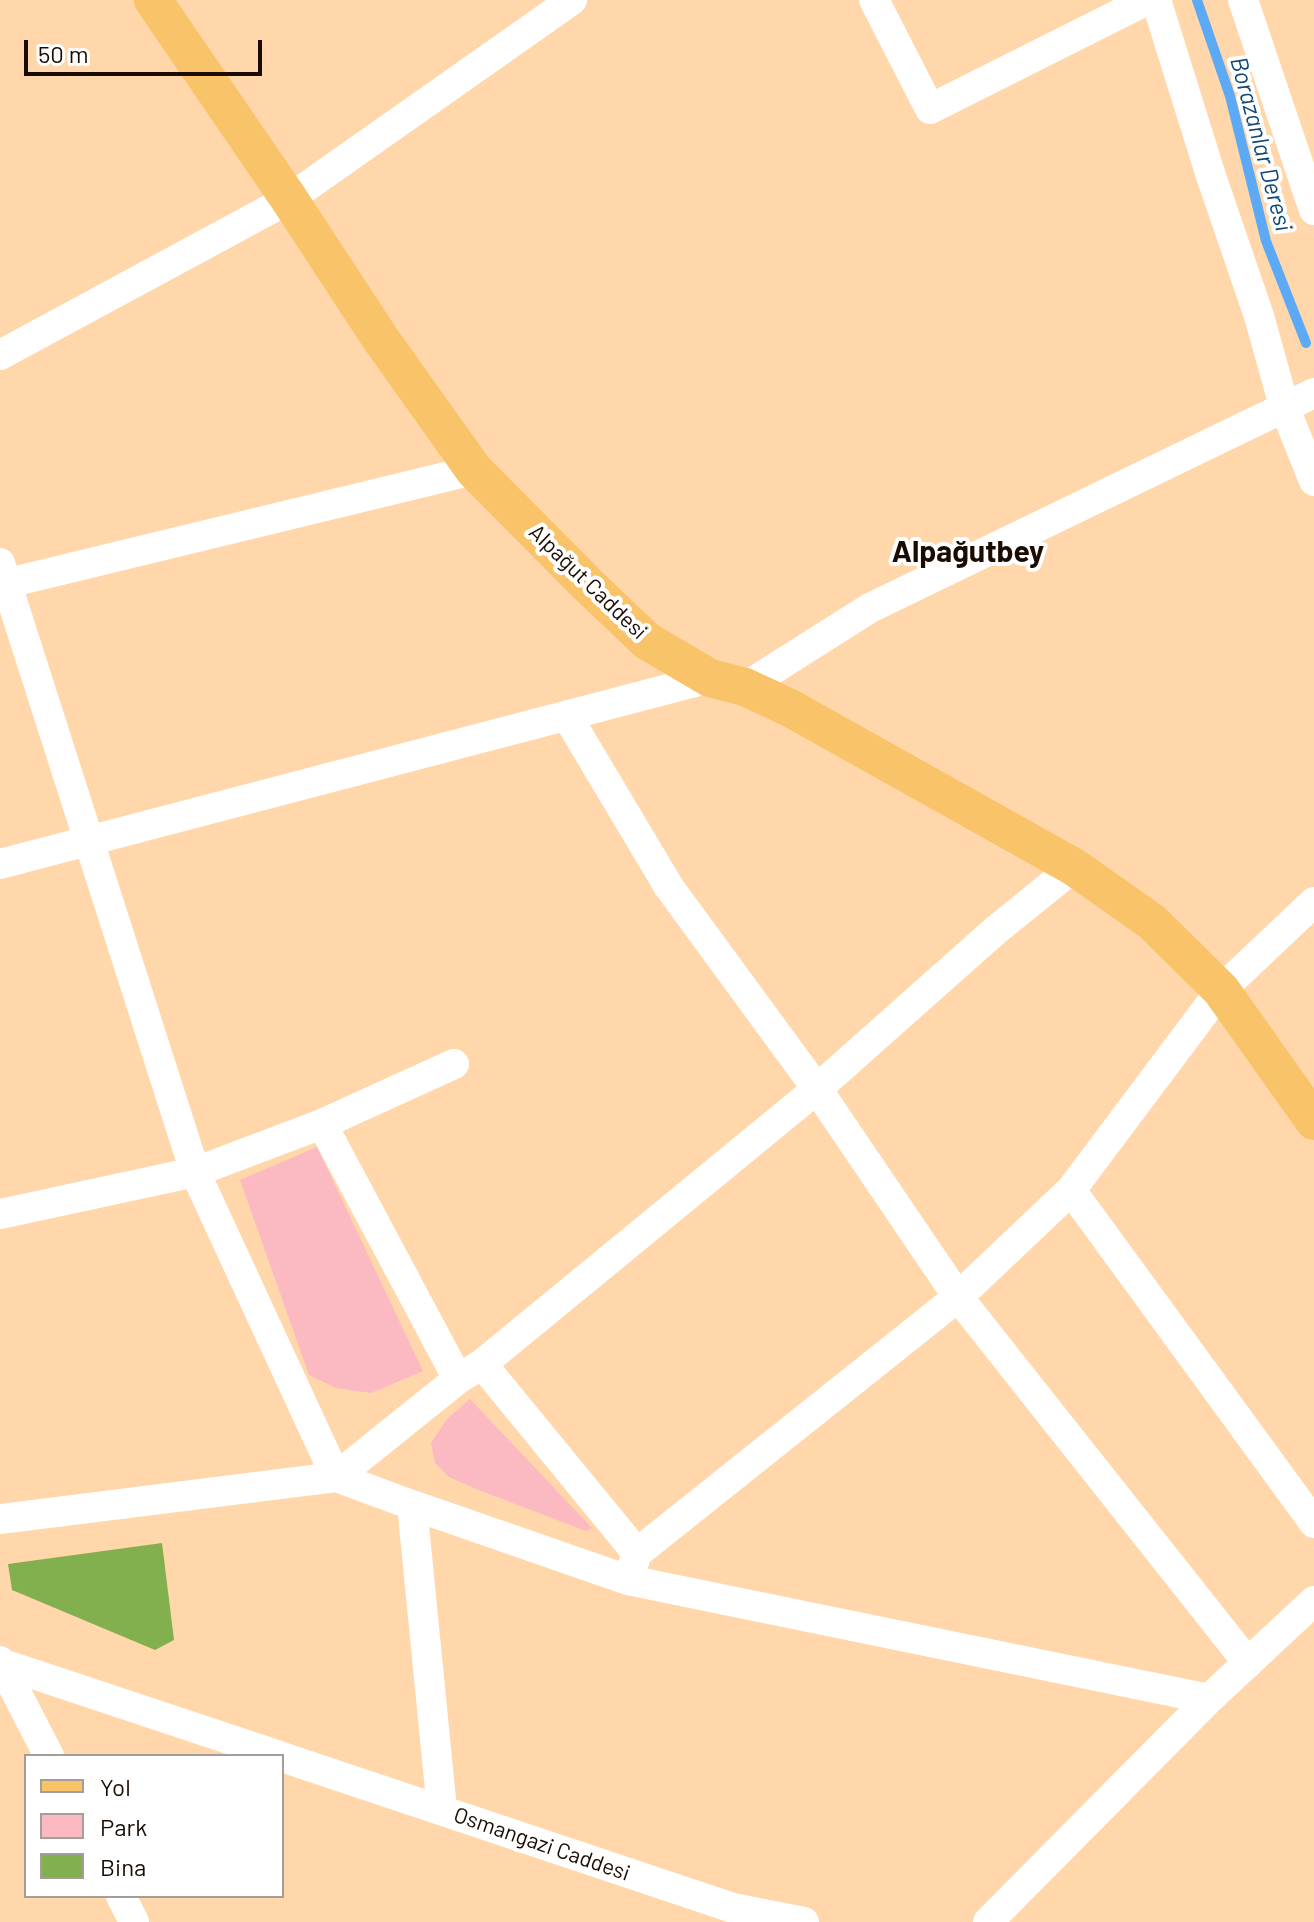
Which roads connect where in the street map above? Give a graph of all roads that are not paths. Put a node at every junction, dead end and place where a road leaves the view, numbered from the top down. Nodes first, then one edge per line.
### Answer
1 (153, 0) edge
2 (572, 0) edge
3 (874, 0) edge
4 (1147, 0) edge
5 (1156, 0) edge
6 (1243, 0) edge
7 (289, 199) junction
8 (1314, 210) edge
9 (0, 355) edge
10 (1314, 393) edge
11 (1284, 406) junction
12 (474, 470) junction
13 (1314, 481) edge
14 (4, 573) edge
15 (727, 682) junction
16 (567, 716) junction
17 (87, 842) junction
18 (0, 864) edge
19 (1074, 867) junction
20 (1314, 902) edge
21 (1221, 990) junction
22 (454, 1064) dead end
23 (817, 1089) junction
24 (1314, 1121) edge
25 (322, 1124) junction
26 (195, 1172) junction
27 (1071, 1190) junction
28 (0, 1214) edge
29 (958, 1297) junction
30 (470, 1372) junction
31 (336, 1477) junction
32 (412, 1505) junction
33 (0, 1519) edge
34 (1314, 1523) edge
35 (632, 1566) junction
36 (1314, 1601) edge
37 (1, 1662) edge
38 (1248, 1663) junction
39 (1209, 1699) junction
40 (48, 1754) edge
41 (275, 1754) edge
42 (284, 1757) edge
43 (442, 1810) junction
44 (122, 1898) edge
45 (134, 1922) edge
46 (804, 1922) edge
47 (988, 1922) edge

1 - 7 main road, Alpağut Caddesi
2 - 7 street
3 - 4 street
5 - 11 street
6 - 8 street
7 - 9 street
7 - 12 main road, Alpağut Caddesi
10 - 11 street
11 - 13 street
11 - 15 street
12 - 14 street
12 - 15 main road, Alpağut Caddesi
14 - 17 street
15 - 16 street
15 - 19 main road, Alpağut Caddesi
16 - 17 street
16 - 23 street
17 - 18 street
17 - 26 street
19 - 21 main road, Alpağut Caddesi
19 - 23 street
20 - 21 street
21 - 24 main road, Alpağut Caddesi
21 - 27 street
22 - 25 street
23 - 29 street
23 - 30 street
25 - 26 street
25 - 30 street
26 - 28 street
26 - 31 street
27 - 29 street
27 - 34 street
29 - 35 street
29 - 38 street
30 - 31 street
30 - 35 street
31 - 32 street
31 - 33 street
32 - 35 street
32 - 43 street
35 - 39 street
36 - 38 street
37 - 40 street
37 - 41 street, Osmangazi Caddesi
38 - 39 street
39 - 47 street
42 - 43 street, Osmangazi Caddesi
43 - 46 street, Osmangazi Caddesi
44 - 45 street

